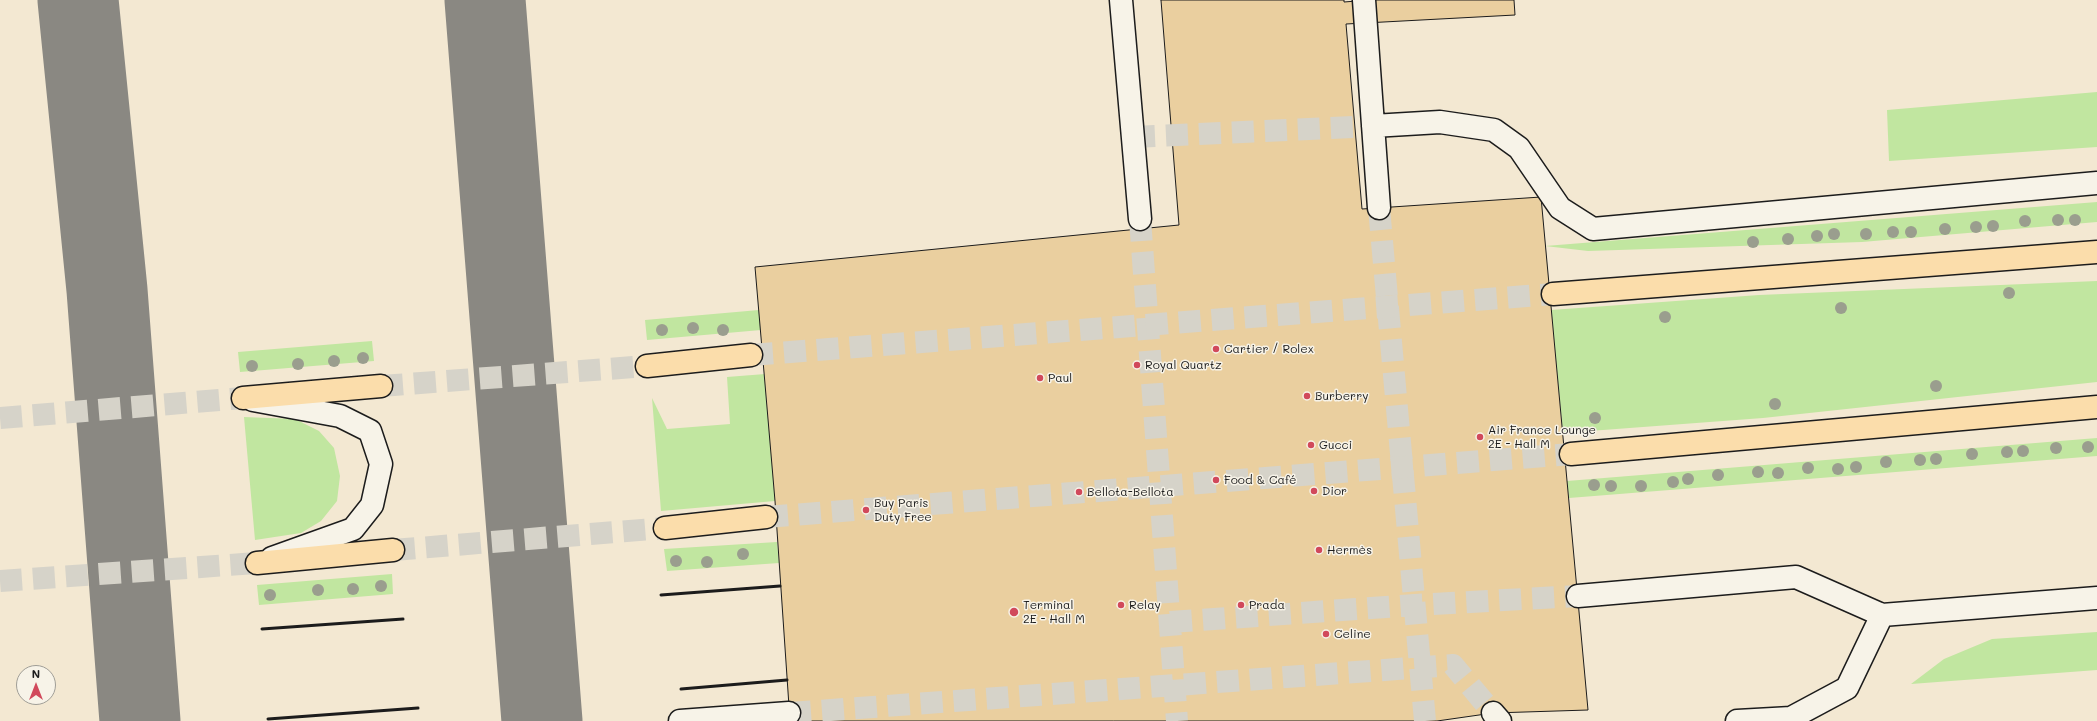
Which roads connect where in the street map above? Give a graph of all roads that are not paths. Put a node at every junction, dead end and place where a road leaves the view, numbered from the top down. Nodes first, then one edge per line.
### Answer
1 (1121, 0) edge
2 (1364, 0) edge
3 (1374, 126) junction
4 (2097, 183) edge
5 (1379, 208) tunnel mouth
6 (1140, 219) tunnel mouth
7 (2097, 252) edge
8 (2014, 258) junction
9 (2097, 262) edge
10 (1553, 294) tunnel mouth
11 (751, 356) tunnel mouth
12 (647, 366) tunnel mouth
13 (381, 386) tunnel mouth
14 (243, 398) joint
15 (2097, 408) edge
16 (1570, 454) tunnel mouth
17 (766, 517) tunnel mouth
18 (665, 528) tunnel mouth
19 (393, 550) tunnel mouth
20 (257, 563) joint
21 (1578, 596) tunnel mouth
22 (2097, 598) edge
23 (1882, 615) junction
24 (790, 713) tunnel mouth
25 (680, 721) edge
26 (1737, 721) edge

1 - 6 lane
2 - 3 lane
3 - 4 lane
3 - 5 lane
7 - 8 main road
8 - 9 main road
8 - 10 main road
11 - 12 main road
13 - 14 main road
14 - 20 lane
15 - 16 main road
17 - 18 main road
19 - 20 main road
21 - 23 lane
22 - 23 lane
23 - 26 lane
24 - 25 lane

